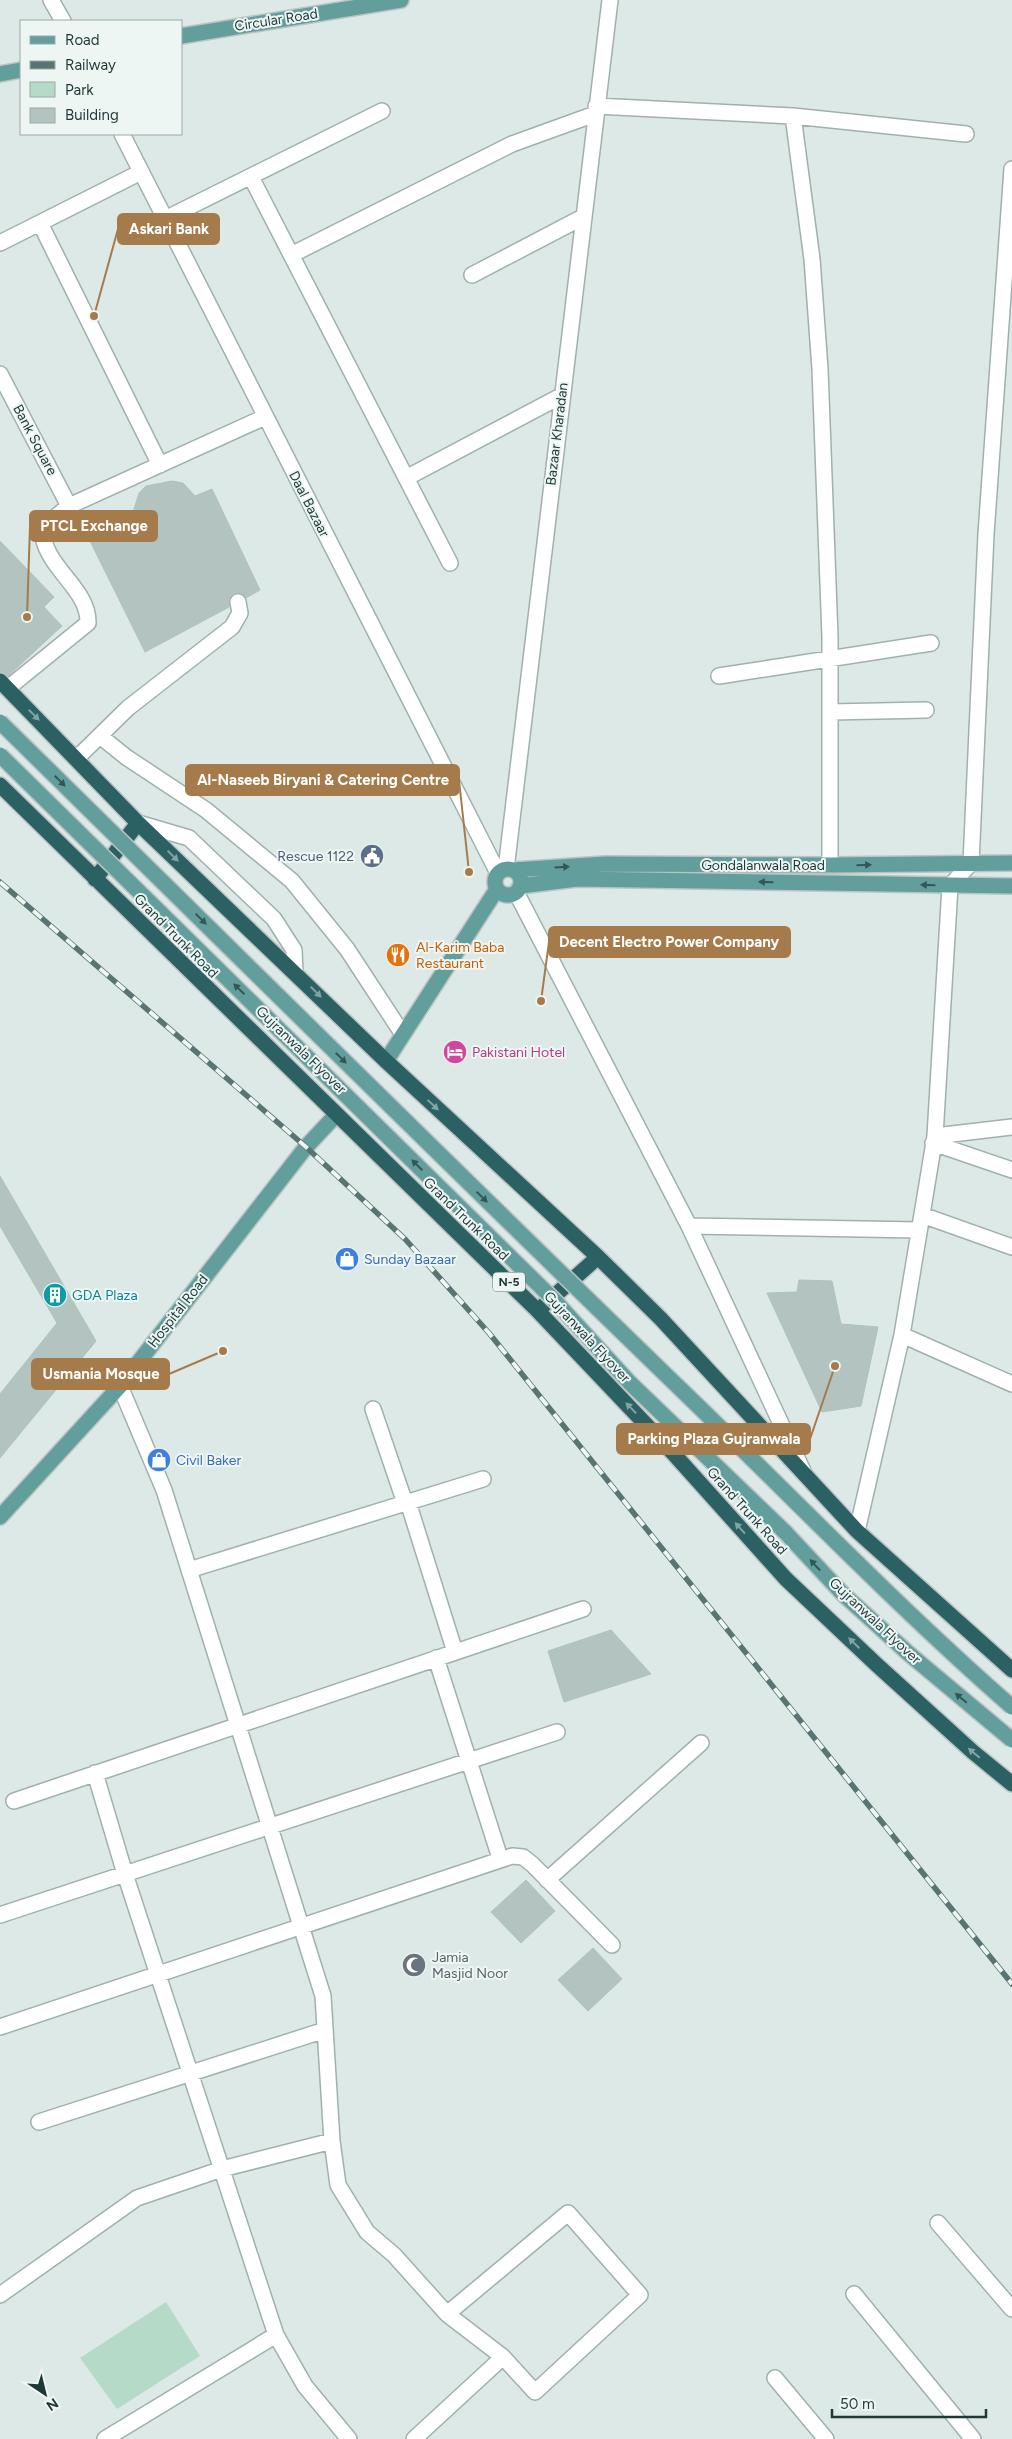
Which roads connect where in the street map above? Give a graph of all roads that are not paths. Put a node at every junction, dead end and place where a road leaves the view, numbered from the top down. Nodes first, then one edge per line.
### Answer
1 (51, 0) edge
2 (401, 0) edge
3 (610, 0) edge
4 (62, 20) edge
5 (182, 36) edge
6 (20, 70) edge
7 (0, 74) edge
8 (596, 110) junction
9 (382, 111) dead end
10 (793, 116) junction
11 (966, 134) dead end
12 (122, 135) edge
13 (1012, 169) edge
14 (141, 172) junction
15 (250, 177) junction
16 (583, 217) junction
17 (165, 219) junction
18 (40, 223) junction
19 (0, 243) edge
20 (291, 255) junction
21 (472, 275) dead end
22 (0, 374) edge
23 (562, 396) junction
24 (265, 417) junction
25 (160, 466) junction
26 (406, 478) junction
27 (69, 506) junction
28 (450, 563) dead end
29 (238, 602) dead end
30 (931, 643) dead end
31 (830, 660) junction
32 (719, 676) dead end
33 (4, 684) edge
34 (926, 710) dead end
35 (830, 712) junction
36 (0, 722) edge
37 (100, 736) junction
38 (0, 755) edge
39 (77, 758) junction
40 (0, 785) edge
41 (138, 823) junction
42 (971, 863) junction
43 (1012, 863) edge
44 (830, 865) junction
45 (506, 870) junction
46 (95, 879) junction
47 (950, 886) junction
48 (1012, 886) edge
49 (497, 889) junction
50 (518, 889) junction
51 (295, 972) junction
52 (402, 1033) junction
53 (386, 1061) junction
54 (336, 1115) junction
55 (1012, 1127) edge
56 (934, 1139) junction
57 (1012, 1170) edge
58 (920, 1223) junction
59 (689, 1226) junction
60 (1012, 1247) edge
61 (598, 1257) junction
62 (538, 1311) junction
63 (902, 1336) junction
64 (1012, 1384) edge
65 (120, 1386) junction
66 (373, 1409) dead end
67 (804, 1474) junction
68 (483, 1479) dead end
69 (406, 1503) junction
70 (0, 1518) edge
71 (857, 1531) junction
72 (189, 1570) junction
73 (583, 1609) dead end
74 (455, 1652) junction
75 (436, 1658) junction
76 (1012, 1670) edge
77 (1012, 1707) edge
78 (237, 1725) junction
79 (557, 1732) dead end
80 (1012, 1740) edge
81 (701, 1743) dead end
82 (470, 1759) junction
83 (95, 1773) junction
84 (1012, 1784) edge
85 (14, 1801) dead end
86 (271, 1826) junction
87 (500, 1858) junction
88 (125, 1874) junction
89 (547, 1880) junction
90 (0, 1915) edge
91 (301, 1924) junction
92 (612, 1945) dead end
93 (158, 1975) junction
94 (0, 2027) edge
95 (325, 2030) junction
96 (190, 2073) junction
97 (39, 2122) dead end
98 (332, 2141) junction
99 (222, 2169) junction
100 (938, 2223) dead end
101 (854, 2294) dead end
102 (0, 2295) edge
103 (1012, 2309) edge
104 (447, 2314) junction
105 (276, 2335) junction
106 (503, 2357) junction
107 (776, 2378) dead end
108 (105, 2439) edge
109 (349, 2439) edge
110 (414, 2439) edge
111 (826, 2439) edge
112 (973, 2439) edge

1 - 4 street
2 - 5 main road, Circular Road
3 - 8 street, Bazaar Kharadan
6 - 7 main road
8 - 10 street
8 - 16 street, Bazaar Kharadan
8 - 20 street
9 - 15 street
10 - 11 street
10 - 31 street
12 - 14 street, Daal Bazaar
13 - 42 street
14 - 17 street, Daal Bazaar
14 - 18 street
15 - 17 street
15 - 20 street
16 - 21 street
16 - 23 street, Bazaar Kharadan
17 - 24 street, Daal Bazaar
18 - 19 street
18 - 25 street
20 - 26 street
22 - 27 street, Bank Square
23 - 26 street
23 - 45 street, Bazaar Kharadan
24 - 25 street
24 - 45 street, Daal Bazaar
25 - 27 street
26 - 28 street
27 - 33 street
29 - 37 street
30 - 31 street
31 - 32 street
31 - 35 street
33 -> 39 highway
34 - 35 street
35 - 44 street
36 -> 77 main road, Gujranwala Flyover, bridge
37 - 39 street
37 - 52 street
80 -> 38 main road, Gujranwala Flyover, bridge
39 - 41 highway
40 - 46 highway, Grand Trunk Road / N-5
41 - 46 highway
41 -> 51 highway
41 - 51 street
42 - 43 main road, Gondalanwala Road
44 -> 42 main road, Gondalanwala Road
42 - 47 street
45 -> 44 main road, Gondalanwala Road
45 - 49 main road
45 - 50 main road
46 - 54 highway, Grand Trunk Road / N-5
47 - 48 main road, Gondalanwala Road
47 -> 50 main road, Gondalanwala Road
47 - 56 street
49 - 50 main road
49 - 52 main road
50 - 59 street
51 -> 53 highway
52 - 53 main road
53 -> 61 highway
54 - 62 highway, Grand Trunk Road / N-5
54 - 65 main road, Hospital Road
55 - 56 street
56 - 57 street
56 - 58 street
58 - 59 street
58 - 60 street
58 - 63 street
59 - 67 street
61 - 62 highway
61 - 67 highway
84 -> 62 highway, Grand Trunk Road / N-5
63 - 64 street
63 - 71 street
65 - 70 main road, Hospital Road
65 - 72 street
66 - 69 street
67 - 71 highway
68 - 69 street
69 - 72 street
69 - 74 street
71 - 76 highway
72 - 78 street
73 - 74 street
74 - 75 street
75 - 78 street
75 - 82 street
78 - 83 street
78 - 86 street
79 - 82 street
81 - 89 street
82 - 86 street
82 - 87 street
83 - 85 street
83 - 88 street
86 - 88 street
86 - 91 street
87 - 89 street
87 - 91 street
88 - 90 street
88 - 93 street
89 - 92 street
91 - 93 street
91 - 95 street
93 - 94 street
93 - 96 street
95 - 96 street
95 - 98 street
96 - 97 street
96 - 99 street
98 - 99 street
98 - 104 street
99 - 102 street
99 - 105 street
100 - 103 street
101 - 112 street
104 - 106 street
104 - 106 street
105 - 108 street
105 - 109 street
106 - 110 street
107 - 111 street

